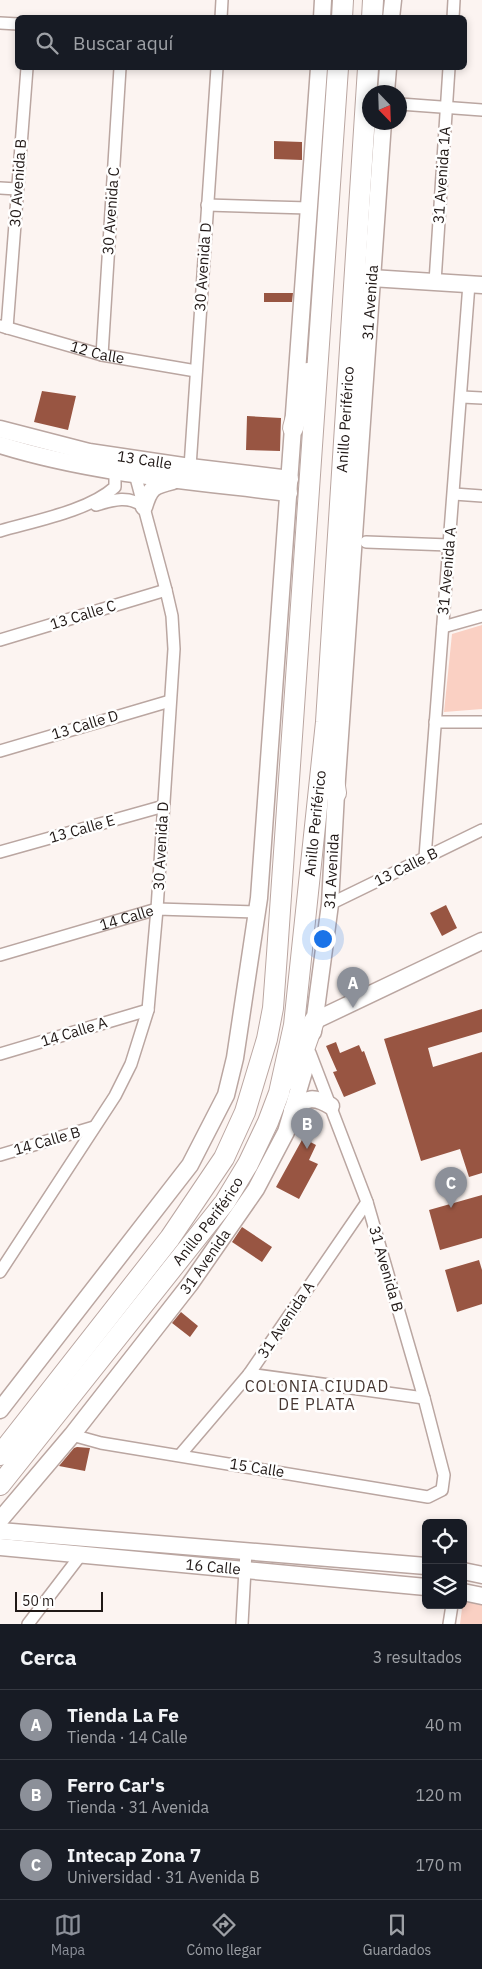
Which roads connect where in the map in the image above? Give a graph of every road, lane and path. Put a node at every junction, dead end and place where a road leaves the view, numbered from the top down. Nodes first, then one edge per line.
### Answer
1 (222, 0) edge
2 (323, 0) edge
3 (343, 0) edge
4 (373, 0) edge
5 (393, 0) edge
6 (454, 0) edge
7 (221, 15) edge
8 (322, 15) edge
9 (342, 15) edge
10 (372, 15) edge
11 (391, 15) edge
12 (453, 15) edge
13 (0, 23) edge
14 (15, 24) edge
15 (26, 70) edge
16 (120, 70) edge
17 (217, 70) edge
18 (319, 70) edge
19 (338, 70) edge
20 (368, 70) edge
21 (388, 70) edge
22 (449, 70) edge
23 (387, 85) edge
24 (407, 105) edge
25 (446, 108) junction
26 (482, 110) edge
27 (383, 130) edge
28 (0, 188) edge
29 (17, 189) junction
30 (207, 205) junction
31 (309, 208) junction
32 (371, 278) junction
33 (435, 282) junction
34 (476, 284) edge
35 (320, 325) junction
36 (4, 327) edge
37 (102, 356) junction
38 (196, 371) junction
39 (462, 397) junction
40 (482, 398) edge
41 (293, 428) junction
42 (0, 429) edge
43 (0, 445) edge
44 (190, 467) junction
45 (115, 470) junction
46 (135, 474) junction
47 (178, 479) junction
48 (289, 486) junction
49 (454, 494) junction
50 (482, 496) edge
51 (144, 507) junction
52 (78, 508) junction
53 (0, 531) edge
54 (366, 542) dead end
55 (449, 545) junction
56 (166, 590) junction
57 (482, 616) edge
58 (443, 627) junction
59 (0, 640) edge
60 (170, 701) junction
61 (326, 722) junction
62 (436, 722) junction
63 (482, 722) edge
64 (0, 750) edge
65 (336, 792) junction
66 (164, 806) junction
67 (482, 830) edge
68 (0, 852) edge
69 (425, 857) junction
70 (330, 904) junction
71 (158, 909) junction
72 (258, 912) junction
73 (482, 941) edge
74 (0, 955) edge
75 (148, 1010) junction
76 (314, 1021) junction
77 (310, 1053) junction
78 (0, 1054) edge
79 (279, 1093) junction
80 (331, 1106) junction
81 (292, 1110) junction
82 (94, 1127) junction
83 (0, 1155) edge
84 (367, 1202) junction
85 (12, 1254) junction
86 (0, 1258) edge
87 (0, 1272) edge
88 (249, 1374) junction
89 (424, 1398) junction
90 (0, 1410) edge
91 (72, 1435) junction
92 (0, 1455) edge
93 (180, 1455) junction
94 (0, 1485) edge
95 (442, 1490) joint
96 (0, 1520) edge
97 (0, 1531) edge
98 (0, 1547) edge
99 (246, 1551) junction
100 (80, 1556) junction
101 (422, 1566) edge
102 (245, 1571) junction
103 (467, 1572) edge
104 (482, 1575) edge
105 (422, 1587) edge
106 (467, 1593) edge
107 (482, 1596) edge
108 (452, 1609) edge
109 (28, 1624) edge
110 (242, 1624) edge
111 (450, 1624) edge

1 - 7 street
2 - 8 street
3 - 9 highway
4 - 10 highway
5 - 11 street
6 - 12 street
13 - 14 street
15 - 29 street, 30 Avenida B
16 - 37 street, 30 Avenida C
17 - 30 street, 30 Avenida D
18 - 31 street
19 - 35 highway, Anillo Periférico
20 - 61 highway, Anillo Periférico
21 - 23 street
22 - 25 street, 31 Avenida 1A
24 - 25 street
25 - 26 street
25 - 33 street, 31 Avenida 1A
27 - 32 street, 31 Avenida
28 - 29 street
29 - 36 street, 30 Avenida B
30 - 31 street
30 - 38 street, 30 Avenida D
31 - 41 street
32 - 33 street
32 - 65 street, 31 Avenida
33 - 34 street
34 - 39 street, 31 Avenida A
35 - 41 highway
35 - 92 highway, Anillo Periférico
36 - 37 street, 12 Calle
37 - 38 street, 12 Calle
38 - 44 street, 30 Avenida D
39 - 40 street
39 - 49 street, 31 Avenida A
41 - 48 street
42 - 44 street, 13 Calle
43 - 45 street, 13 Calle
44 - 48 street, 13 Calle
45 - 46 street, 13 Calle
45 - 52 street
46 - 47 street, 13 Calle
46 - 51 street, 30 Avenida D
47 - 48 street, 13 Calle
47 - 51 street
48 - 72 street
49 - 50 street
49 - 55 street, 31 Avenida A
51 - 52 street
51 - 56 street, 30 Avenida D
52 - 53 street
54 - 55 street
55 - 58 street, 31 Avenida A
56 - 59 street, 13 Calle C
56 - 60 street, 30 Avenida D
57 - 58 street
58 - 62 street, 31 Avenida A
60 - 64 street, 13 Calle D
60 - 66 street, 30 Avenida D
61 - 65 highway
61 - 79 highway, Anillo Periférico
62 - 63 street
62 - 69 street, 31 Avenida A
65 - 70 street, 31 Avenida
66 - 68 street, 13 Calle E
66 - 71 street, 30 Avenida D
67 - 69 street, 13 Calle B
69 - 70 street, 13 Calle B
70 - 76 street, 31 Avenida
71 - 72 street, 14 Calle
71 - 74 street, 14 Calle
71 - 75 street, 30 Avenida D
72 - 90 street
73 - 76 street
75 - 78 street, 14 Calle A
75 - 82 street, 30 Avenida D
76 - 77 street, 31 Avenida
76 - 79 highway
77 - 80 street, 31 Avenida B
77 - 81 street, 31 Avenida
79 - 94 highway, Anillo Periférico
80 - 81 street
80 - 84 street, 31 Avenida B
81 - 91 street, 31 Avenida
82 - 83 street, 14 Calle B
82 - 85 street, 30 Avenida D
84 - 88 street, 31 Avenida A
84 - 89 street, 31 Avenida B
85 - 86 street
85 - 87 street, 30 Avenida D
88 - 89 street
88 - 93 street, 31 Avenida A
89 - 95 street, 31 Avenida B
91 - 93 street, 15 Calle
91 - 96 street, 31 Avenida
93 - 95 street, 15 Calle
97 - 99 street, 16 Calle
98 - 100 street, 16 Calle
99 - 101 street, 16 Calle
99 - 102 street
100 - 102 street, 16 Calle
100 - 109 street
102 - 105 street, 16 Calle
102 - 110 street
103 - 104 street
106 - 107 street
108 - 111 street

